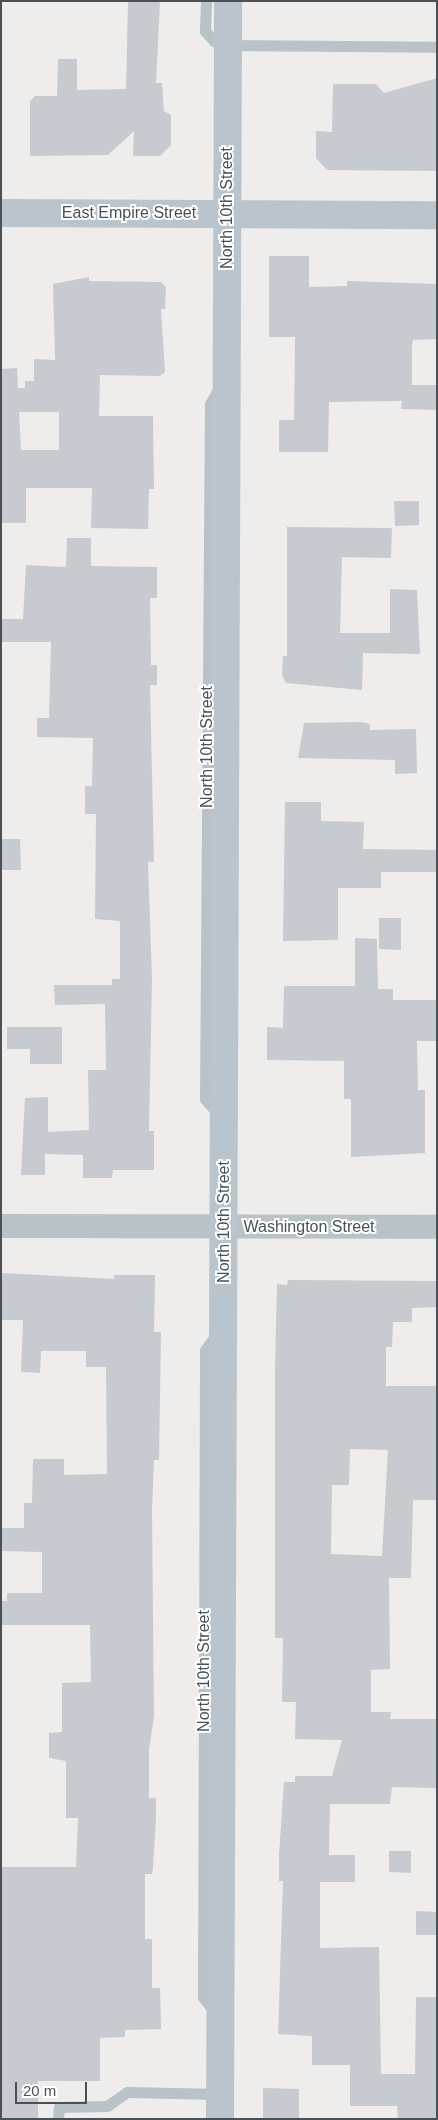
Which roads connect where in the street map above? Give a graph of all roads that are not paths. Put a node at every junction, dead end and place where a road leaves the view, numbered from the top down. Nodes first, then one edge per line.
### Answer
1 (206, 1) edge
2 (228, 1) edge
3 (228, 45) junction
4 (437, 46) edge
5 (1, 213) edge
6 (227, 214) junction
7 (437, 215) edge
8 (1, 1226) edge
9 (223, 1227) junction
10 (437, 1227) edge
11 (220, 2106) edge
12 (58, 2119) edge

1 - 3 lane
2 - 3 main road, North 10th Street
3 - 4 lane
3 - 6 main road, North 10th Street
5 - 6 main road, East Empire Street
6 - 7 main road, East Empire Street
6 - 9 main road, North 10th Street
8 - 9 street, Washington Street
9 - 10 street, Washington Street
9 - 11 main road, North 10th Street
11 - 12 lane

